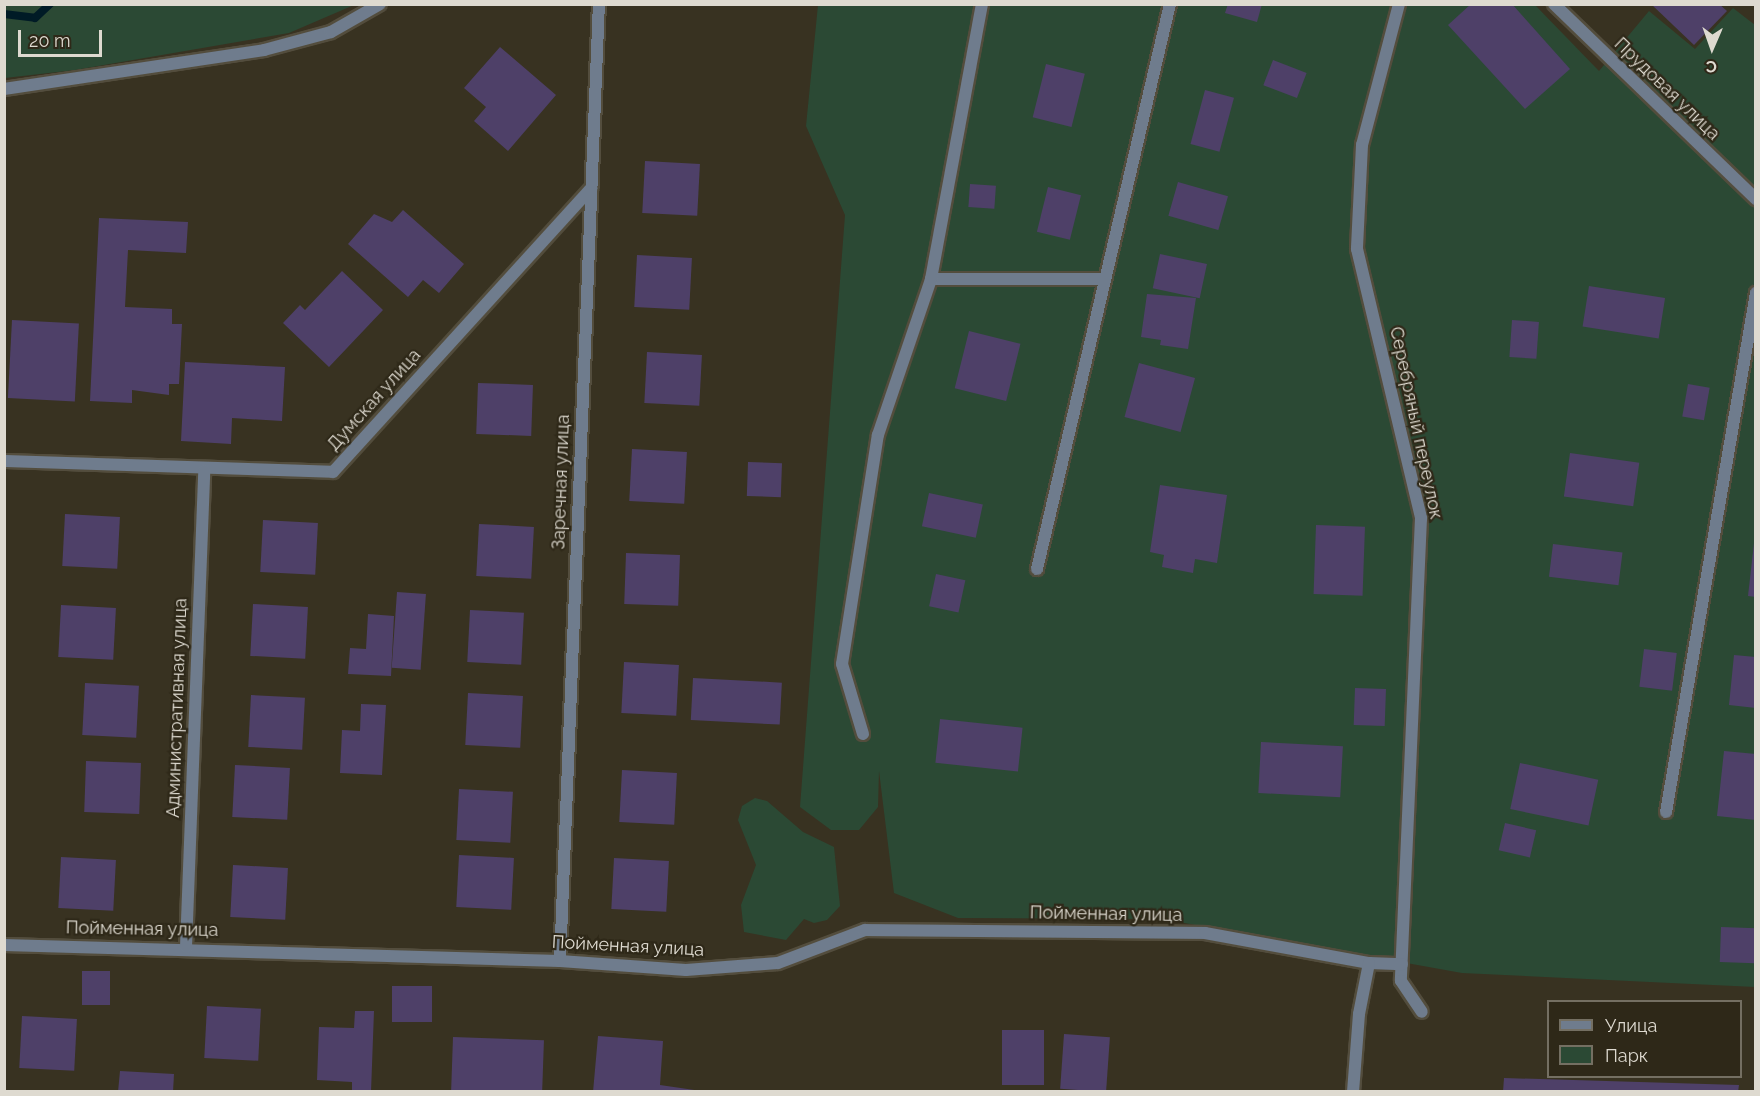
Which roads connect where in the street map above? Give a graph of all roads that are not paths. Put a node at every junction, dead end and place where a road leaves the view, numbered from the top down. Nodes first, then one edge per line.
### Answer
1 (380, 4) edge
2 (599, 4) edge
3 (982, 4) edge
4 (1170, 4) edge
5 (1399, 4) edge
6 (1554, 4) edge
7 (4, 89) edge
8 (591, 188) junction
9 (1755, 199) edge
10 (931, 279) junction
11 (1105, 279) junction
12 (1755, 293) edge
13 (4, 461) edge
14 (204, 471) junction
15 (1037, 569) dead end
16 (863, 734) dead end
17 (1666, 812) dead end
18 (4, 945) edge
19 (186, 947) junction
20 (560, 961) junction
21 (1369, 963) junction
22 (1402, 964) junction
23 (1422, 1012) dead end
24 (1353, 1092) edge

1 - 7 street
2 - 8 street, Заречная улица
3 - 10 street
4 - 11 street
5 - 22 street, Серебряный переулок
6 - 9 street, Прудовая улица
8 - 14 street, Думская улица
8 - 20 street, Заречная улица
10 - 11 street
10 - 16 street
11 - 15 street
12 - 17 street
13 - 14 street, Думская улица
14 - 19 street, Административная улица
18 - 19 street, Пойменная улица
19 - 20 street, Пойменная улица
20 - 21 street, Пойменная улица
21 - 22 street, Пойменная улица
21 - 24 street
22 - 23 street

